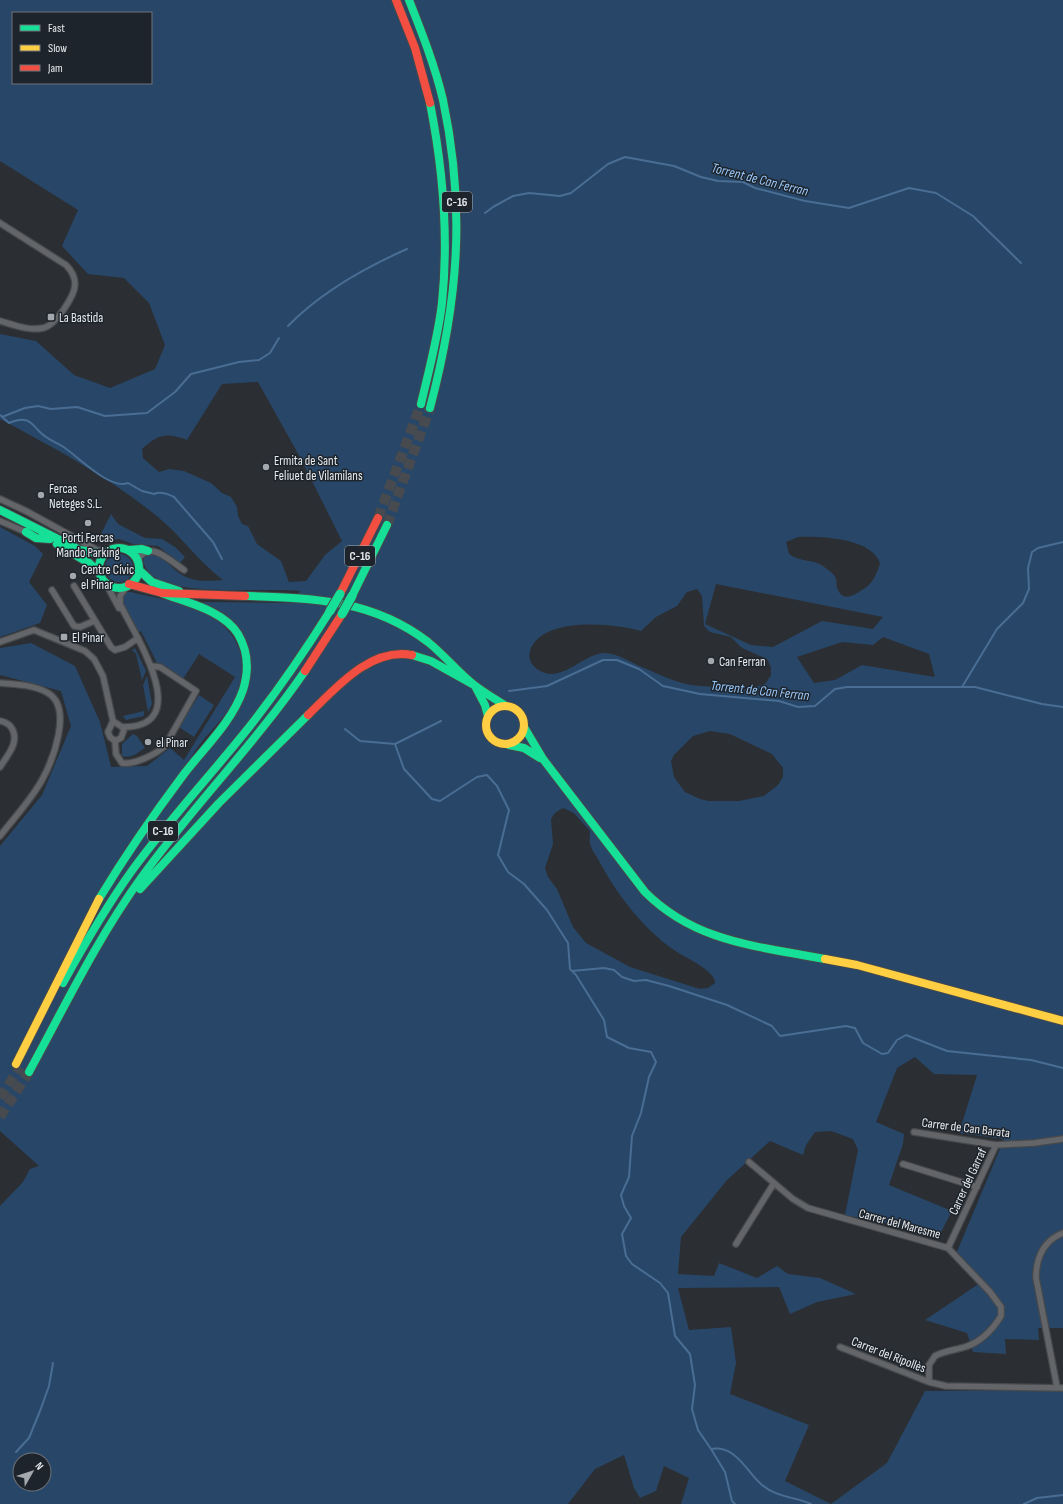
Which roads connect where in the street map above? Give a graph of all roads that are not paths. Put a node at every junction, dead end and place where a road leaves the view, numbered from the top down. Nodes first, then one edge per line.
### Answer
1 (396, 0) edge
2 (409, 0) edge
3 (0, 223) edge
4 (0, 321) edge
5 (421, 404) tunnel mouth
6 (430, 408) tunnel mouth
7 (0, 499) edge
8 (0, 510) edge
9 (378, 518) tunnel mouth
10 (0, 521) edge
11 (24, 521) junction
12 (387, 525) tunnel mouth
13 (26, 532) joint
14 (50, 539) junction
15 (129, 550) junction
16 (148, 551) junction
17 (106, 553) junction
18 (138, 565) junction
19 (184, 570) dead end
20 (99, 572) junction
21 (105, 582) junction
22 (128, 585) junction
23 (74, 586) dead end
24 (52, 590) dead end
25 (162, 593) junction
26 (186, 593) junction
27 (126, 617) junction
28 (94, 621) junction
29 (138, 638) junction
30 (0, 642) edge
31 (151, 666) junction
32 (0, 683) edge
33 (474, 685) junction
34 (506, 706) junction
35 (488, 716) junction
36 (0, 721) edge
37 (113, 722) junction
38 (125, 727) junction
39 (524, 727) junction
40 (115, 741) junction
41 (508, 744) junction
42 (543, 759) junction
43 (0, 768) edge
44 (0, 836) edge
45 (124, 904) junction
46 (1063, 1021) edge
47 (29, 1072) tunnel mouth
48 (914, 1132) dead end
49 (1063, 1139) edge
50 (996, 1145) junction
51 (749, 1162) dead end
52 (903, 1164) dead end
53 (774, 1183) junction
54 (976, 1187) junction
55 (1063, 1233) edge
56 (736, 1244) dead end
57 (948, 1248) junction
58 (840, 1347) dead end
59 (929, 1382) junction
60 (1060, 1388) edge

1 - 5 main road, C-16
2 - 6 main road, C-16
3 - 4 street
7 - 17 street
8 - 11 main road
9 - 25 main road, C-16, bridge
10 - 13 street
11 - 14 main road
11 - 17 main road
12 - 45 main road, C-16, bridge
13 - 14 main road
14 - 20 main road
15 - 16 main road
15 - 17 main road
15 - 18 main road
16 - 18 street
16 - 19 street
17 - 20 main road
18 - 22 main road
18 - 26 main road
20 - 21 main road
21 - 22 main road
21 - 27 street
22 - 25 main road
22 - 27 street
23 - 28 street
24 - 28 street
25 - 26 main road
26 - 33 main road
27 - 29 street
28 - 29 street
29 - 31 street
30 - 37 street
31 - 38 street
31 - 40 street
32 - 44 street
33 - 34 main road
33 - 35 main road
33 - 45 main road
34 - 35 main road
34 - 39 main road
35 - 41 main road
36 - 43 street
37 - 38 street
37 - 40 street
38 - 40 street
39 - 41 main road
39 - 42 main road
41 - 42 main road
42 - 46 main road
45 - 47 main road, C-16
48 - 50 street, Carrer de Can Barata
49 - 50 street, Carrer de Can Barata
50 - 54 street, Carrer del Garraf
51 - 53 street, Carrer del Maresme
52 - 54 street
53 - 56 street
53 - 57 street, Carrer del Maresme
54 - 57 street, Carrer del Garraf
55 - 60 street
57 - 59 street, Carrer del Maresme
58 - 59 street, Carrer del Ripollès
59 - 60 street

